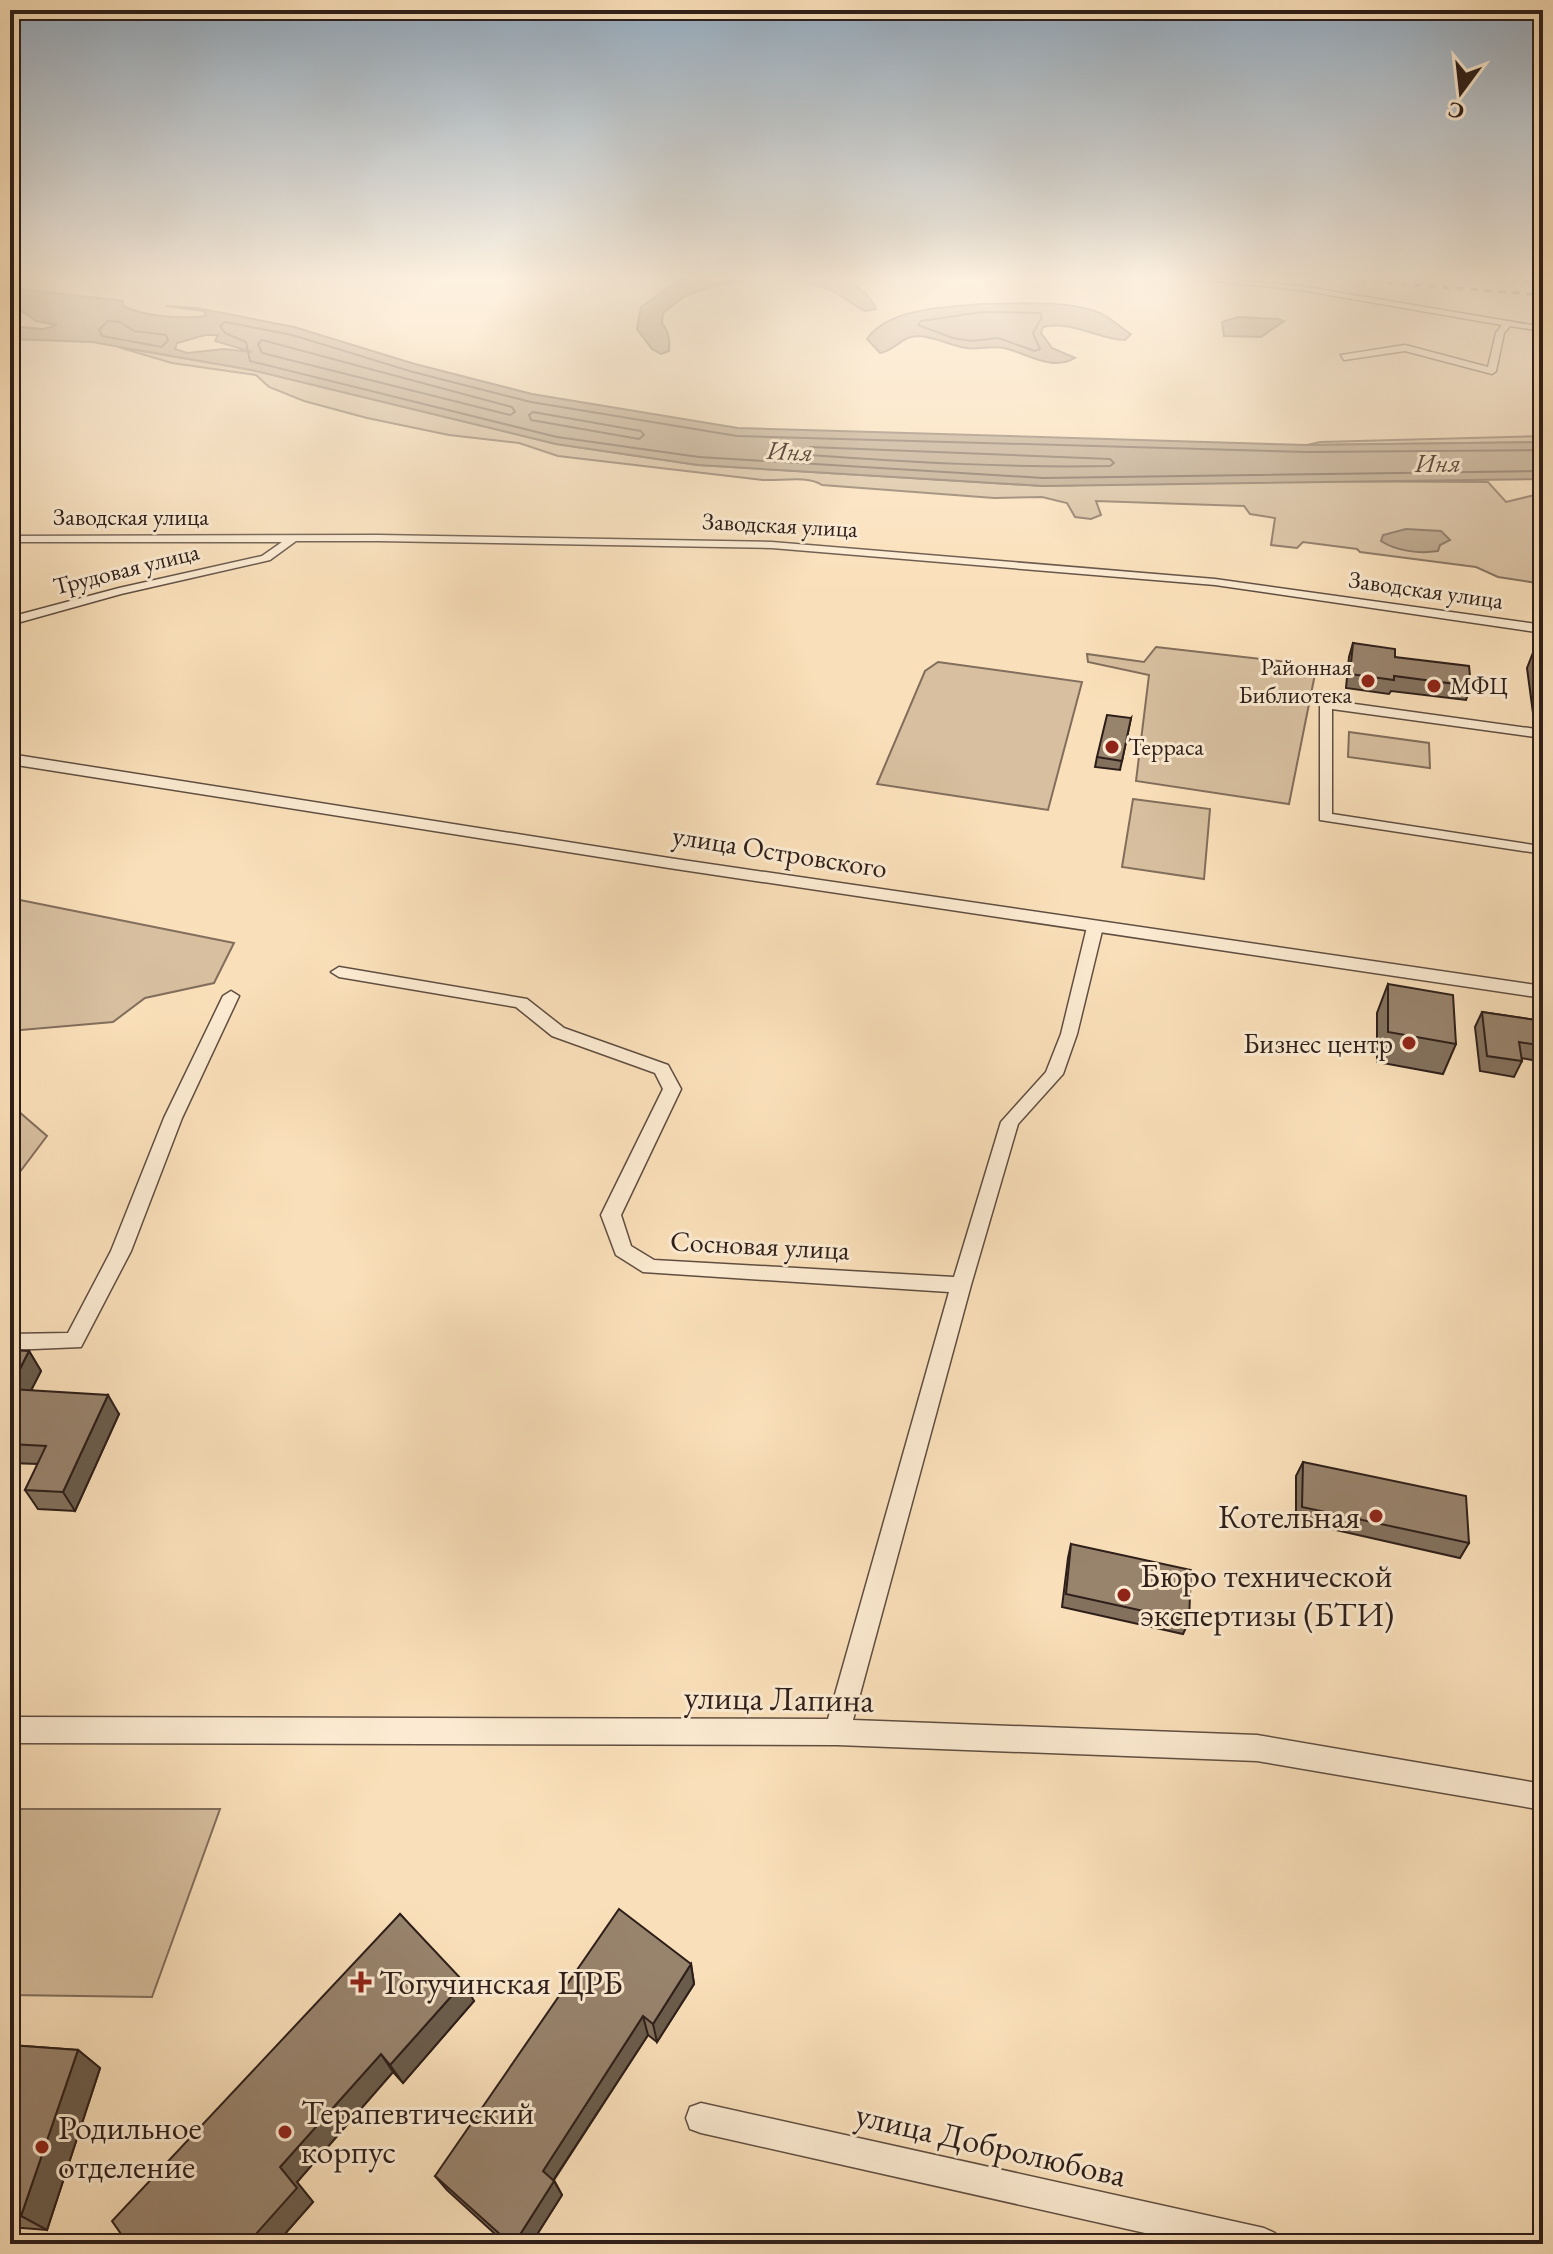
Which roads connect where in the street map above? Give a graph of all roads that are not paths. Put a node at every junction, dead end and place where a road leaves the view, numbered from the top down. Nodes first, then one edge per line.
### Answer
1 (294, 538) junction
2 (10, 539) edge
3 (10, 621) edge
4 (1543, 629) edge
5 (1543, 734) edge
6 (10, 759) edge
7 (1540, 850) dead end
8 (1095, 927) junction
9 (339, 972) dead end
10 (1543, 992) edge
11 (231, 996) dead end
12 (961, 1285) junction
13 (10, 1342) edge
14 (10, 1730) edge
15 (837, 1732) junction
16 (1543, 1797) edge
17 (701, 2118) dead end
18 (1264, 2244) edge

1 - 2 street, Заводская улица
1 - 3 street, Трудовая улица
1 - 4 street, Заводская улица
5 - 7 street
6 - 8 street, улица Островского
8 - 10 street, улица Островского
8 - 12 street
9 - 12 street, Сосновая улица
11 - 13 street
12 - 15 street
14 - 15 street, улица Лапина
15 - 16 street, улица Лапина
17 - 18 street, улица Добролюбова

